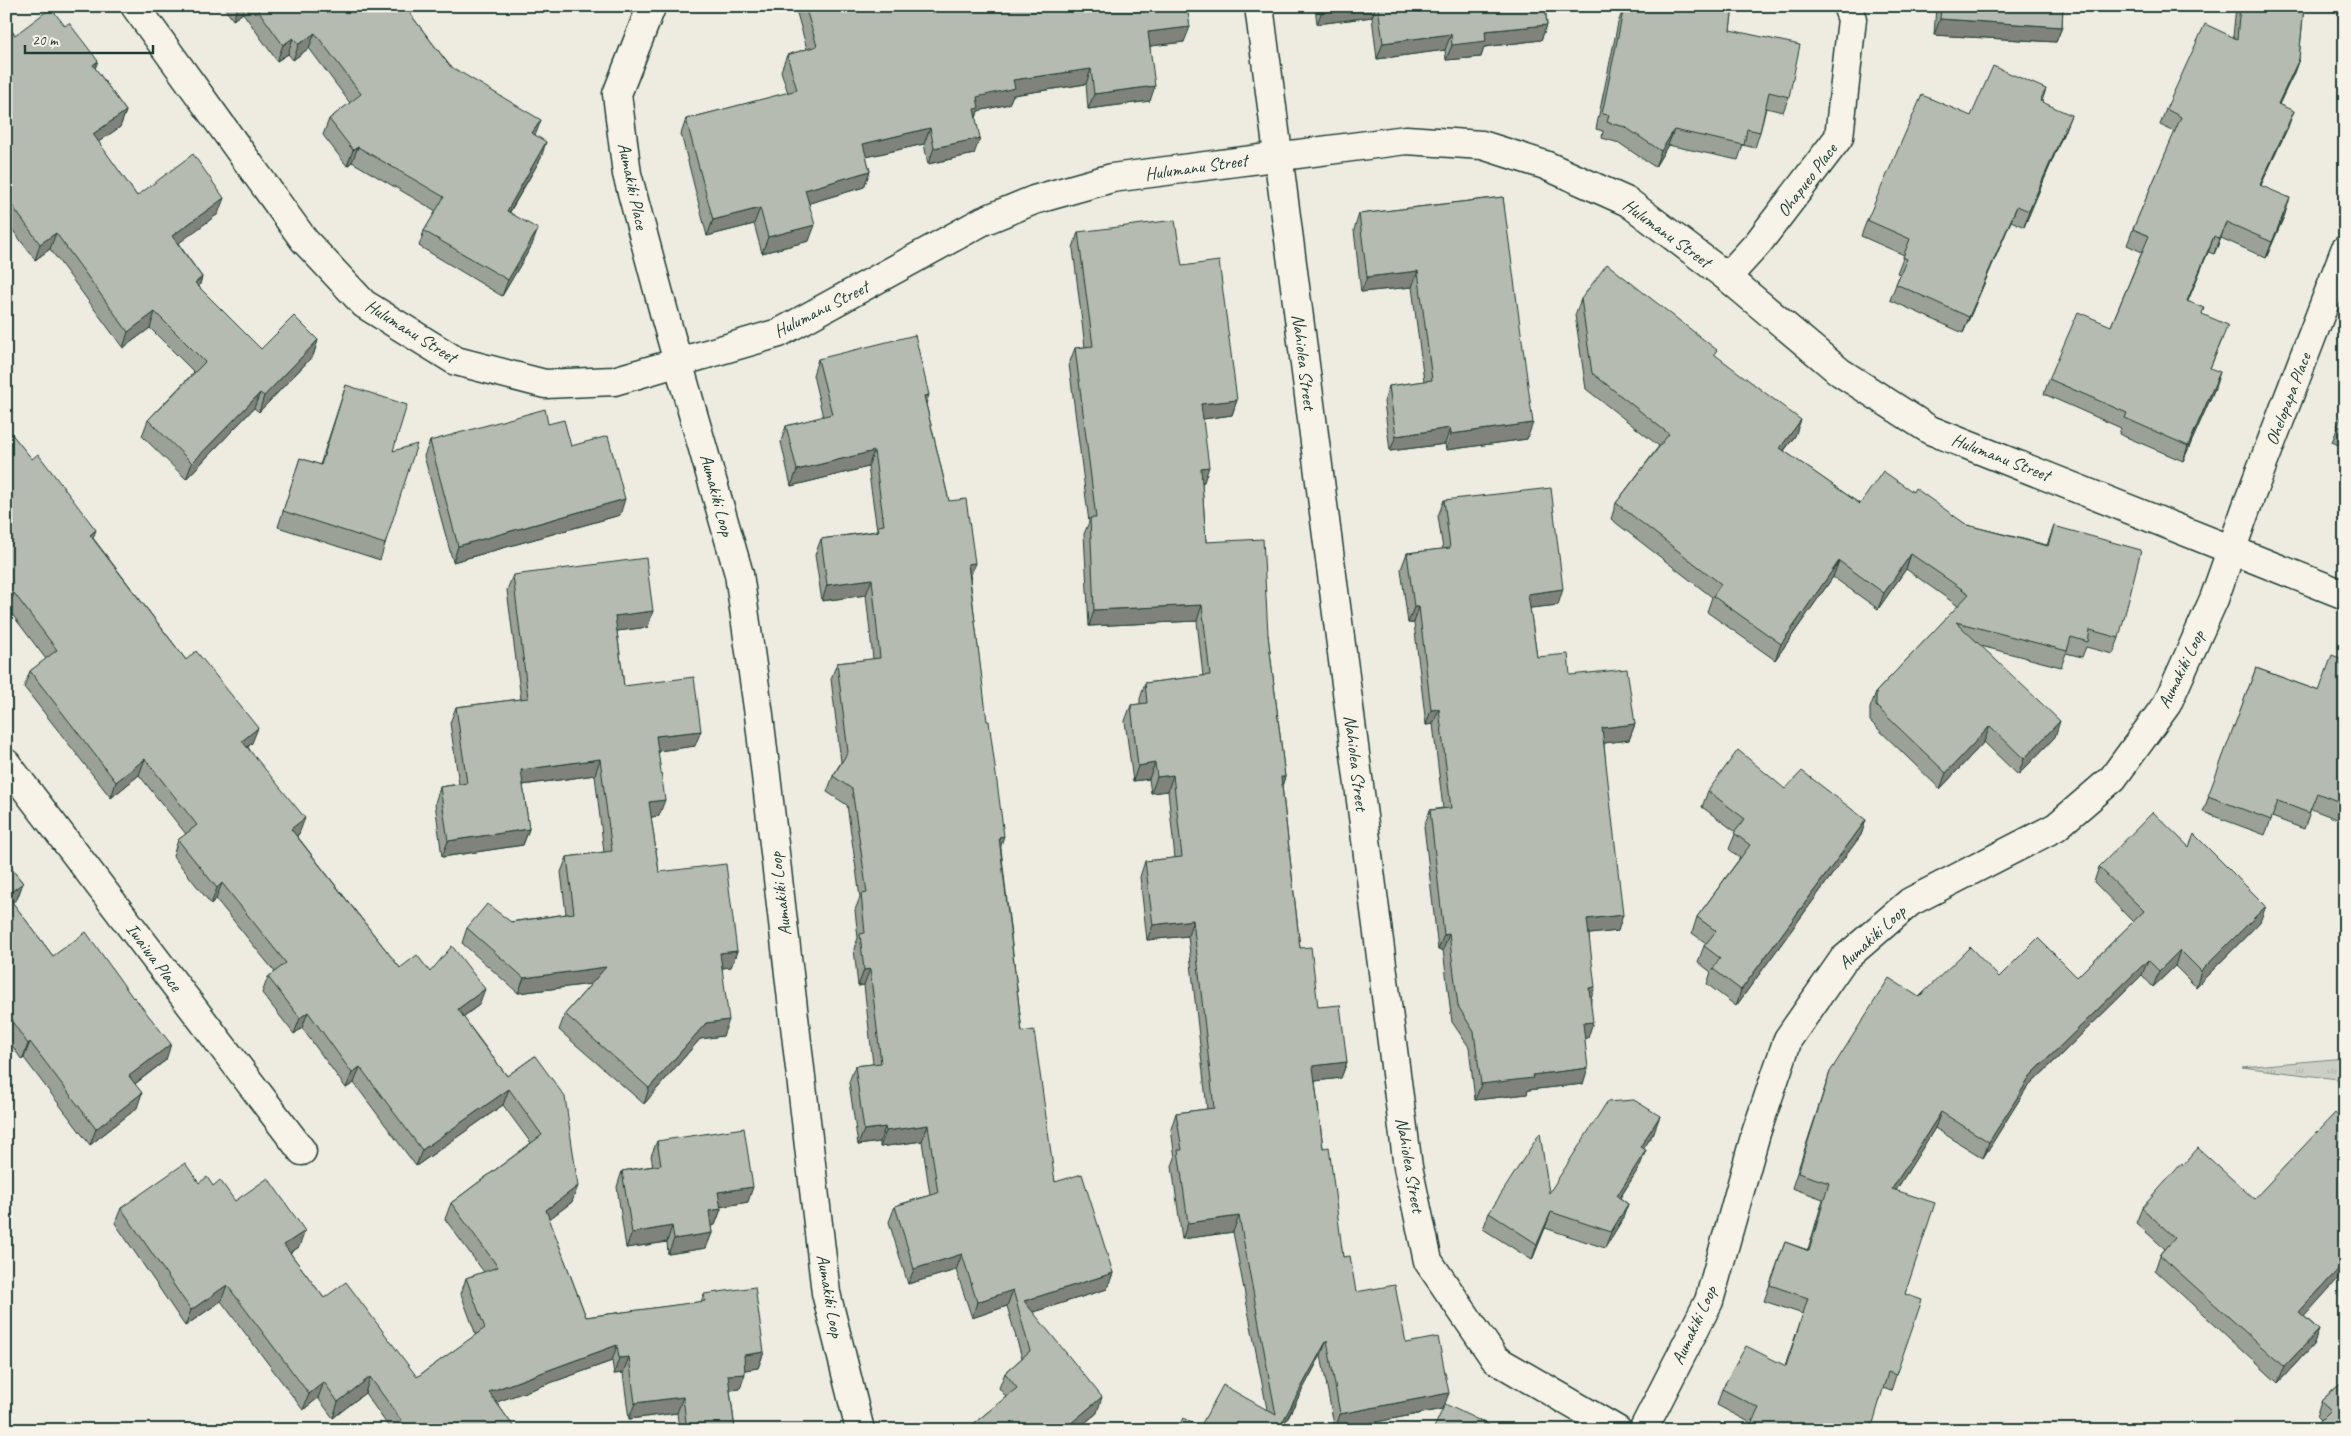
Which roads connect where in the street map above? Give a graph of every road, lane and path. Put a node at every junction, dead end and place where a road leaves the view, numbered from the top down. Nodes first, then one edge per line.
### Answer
1 (135, 6) edge
2 (1259, 6) edge
3 (1848, 6) edge
4 (650, 10) dead end
5 (1279, 156) junction
6 (2345, 250) edge
7 (1727, 277) junction
8 (680, 363) junction
9 (2232, 548) junction
10 (2345, 595) edge
11 (6, 763) edge
12 (302, 1151) dead end
13 (860, 1430) edge
14 (1617, 1430) edge
15 (1643, 1430) edge

1 - 8 street, Hulumanu Street
2 - 5 street, Nahiolea Street
3 - 7 street, Ohapueo Place
4 - 8 street, Aumakiki Place
5 - 7 street, Hulumanu Street
5 - 8 street, Hulumanu Street
5 - 14 street, Nahiolea Street
6 - 9 street, Ohelopapa Place
7 - 9 street, Hulumanu Street
8 - 13 street, Aumakiki Loop
9 - 10 street, Hulumanu Street
9 - 15 street, Aumakiki Loop
11 - 12 street, Iwaiwa Place

